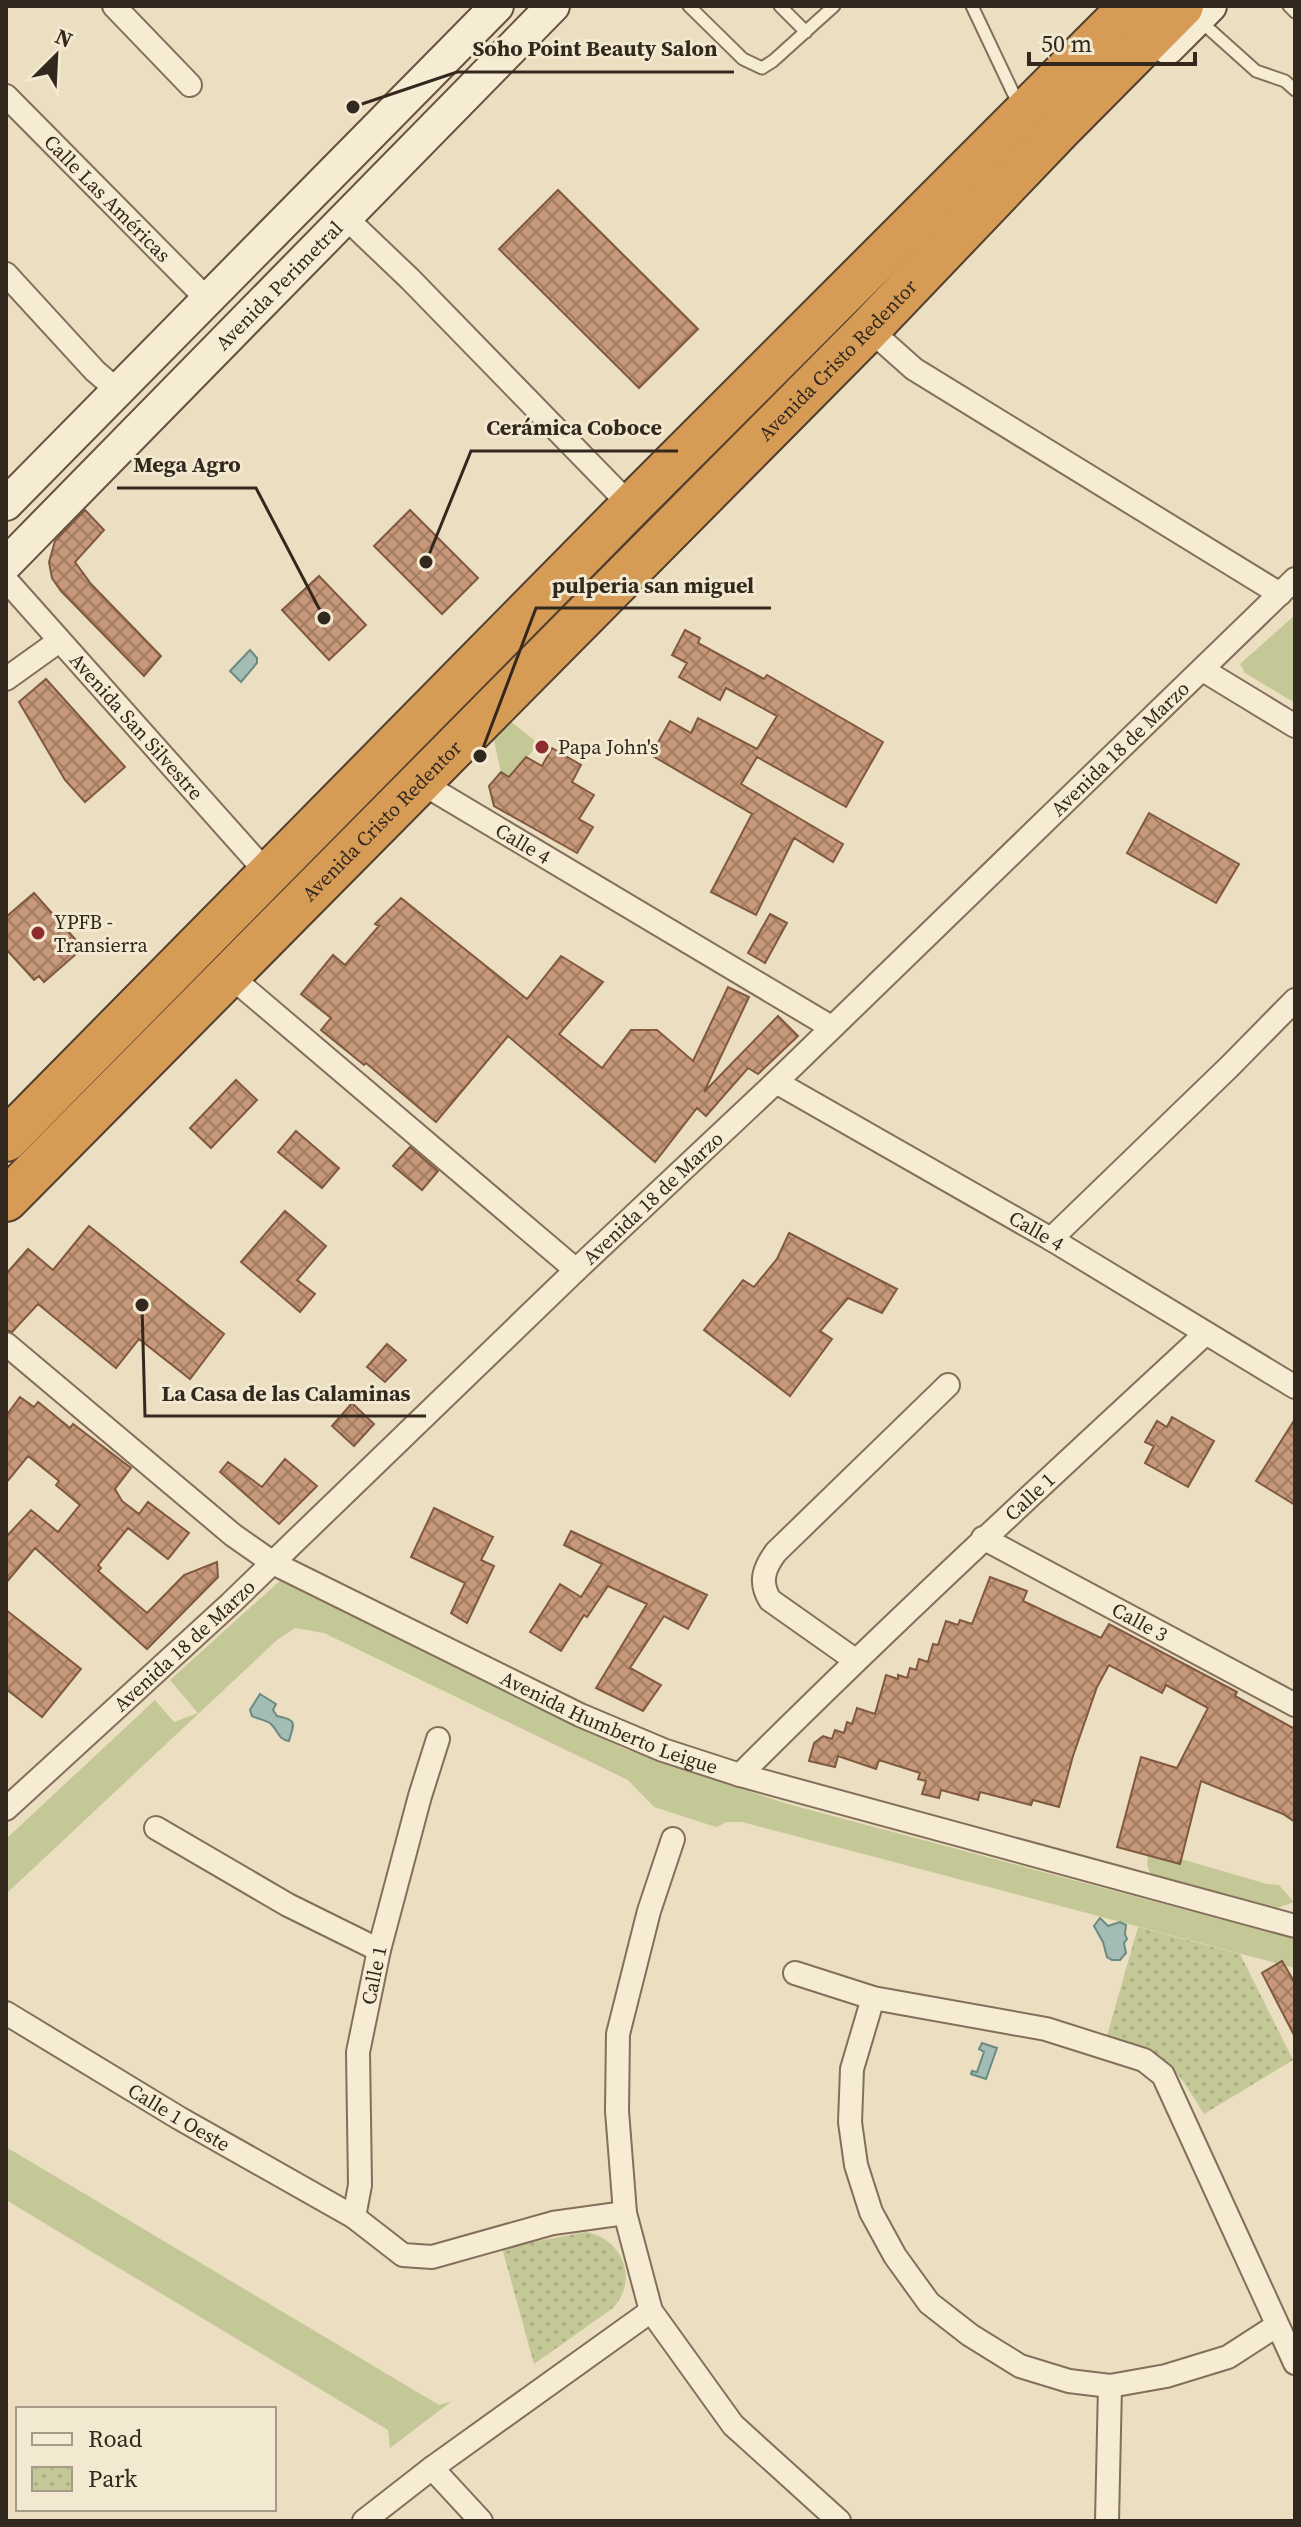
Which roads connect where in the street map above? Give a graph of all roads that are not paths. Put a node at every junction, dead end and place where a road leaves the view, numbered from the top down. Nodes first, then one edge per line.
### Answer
1 (114, 6) edge
2 (497, 6) edge
3 (553, 6) edge
4 (689, 6) edge
5 (780, 6) edge
6 (834, 6) edge
7 (972, 6) edge
8 (1107, 6) edge
9 (1131, 6) edge
10 (1289, 6) edge
11 (1196, 10) edge
12 (1295, 12) edge
13 (806, 32) junction
14 (190, 85) dead end
15 (1295, 90) edge
16 (11, 109) edge
17 (1037, 110) junction
18 (1011, 153) junction
19 (346, 218) junction
20 (263, 244) junction
21 (293, 272) junction
22 (6, 274) edge
23 (208, 300) junction
24 (869, 329) junction
25 (117, 390) junction
26 (6, 504) edge
27 (631, 506) junction
28 (6, 564) edge
29 (6, 580) edge
30 (1287, 586) edge
31 (59, 641) junction
32 (1203, 670) junction
33 (6, 679) edge
34 (1295, 726) edge
35 (420, 782) junction
36 (268, 874) junction
37 (229, 975) junction
38 (1295, 1000) edge
39 (831, 1027) junction
40 (776, 1082) junction
41 (6, 1140) edge
42 (6, 1200) edge
43 (1051, 1239) junction
44 (576, 1270) junction
45 (1205, 1334) junction
46 (6, 1344) edge
47 (948, 1385) dead end
48 (1295, 1387) edge
49 (983, 1538) junction
50 (273, 1563) junction
51 (855, 1660) junction
52 (1295, 1705) edge
53 (438, 1739) dead end
54 (740, 1775) junction
55 (6, 1809) edge
56 (156, 1828) dead end
57 (673, 1839) dead end
58 (1292, 1922) edge
59 (379, 1950) junction
60 (795, 1973) dead end
61 (873, 1998) junction
62 (6, 2013) edge
63 (625, 2213) junction
64 (354, 2217) junction
65 (651, 2311) junction
66 (1276, 2326) junction
67 (1295, 2363) edge
68 (1110, 2386) junction
69 (432, 2468) junction
70 (364, 2521) edge
71 (481, 2521) edge
72 (839, 2521) edge
73 (1107, 2521) edge

1 - 14 street
2 - 20 street, Avenida Perimetral
3 - 19 street, Avenida Perimetral
4 - 13 lane
5 - 13 lane
6 - 13 lane
7 - 17 lane
8 - 17 street, Avenida Cristo Redentor
9 - 17 highway, Avenida Cristo Redentor
10 - 12 lane
11 - 15 lane
11 - 17 highway, Avenida Cristo Redentor
11 - 18 street, Avenida Cristo Redentor
16 - 23 street, Calle Las Américas
17 - 18 highway, Avenida Cristo Redentor
18 - 24 highway, Avenida Cristo Redentor
18 - 27 highway, Avenida Cristo Redentor
19 - 21 street, Avenida Perimetral
19 - 27 street
20 - 21 street
20 - 23 street, Avenida Perimetral
21 - 28 street, Avenida Perimetral
22 - 25 street
23 - 25 street, Avenida Perimetral
24 - 30 street
24 - 35 highway, Avenida Cristo Redentor
25 - 26 street, Avenida Perimetral
27 - 36 highway, Avenida Cristo Redentor
29 - 31 street, Avenida San Silvestre
30 - 32 street, Avenida 18 de Marzo
31 - 33 street
31 - 36 street, Avenida San Silvestre
32 - 34 street
32 - 39 street, Avenida 18 de Marzo
35 - 37 highway, Avenida Cristo Redentor
35 - 39 street, Calle 4
36 - 41 highway, Avenida Cristo Redentor
37 - 42 highway, Avenida Cristo Redentor
37 - 44 street
38 - 43 street
39 - 40 street, Avenida 18 de Marzo
40 - 43 street, Calle 4
40 - 44 street, Avenida 18 de Marzo
43 - 45 street, Calle 4
44 - 50 street, Avenida 18 de Marzo
45 - 48 street, Calle 4
45 - 49 street, Calle 1
46 - 50 street, Avenida Humberto Leigue
47 - 51 street
49 - 51 street, Calle 1
49 - 52 street, Calle 3
50 - 54 street, Avenida Humberto Leigue
50 - 55 street, Avenida 18 de Marzo
51 - 54 street, Calle 1
53 - 59 street, Calle 1
54 - 58 street, Avenida Humberto Leigue
56 - 59 street
57 - 63 street
59 - 64 street, Calle 1
60 - 61 street
61 - 66 street
61 - 68 street
62 - 64 street, Calle 1 Oeste
63 - 64 street, Calle 1 Oeste
63 - 65 street
65 - 69 street
65 - 72 street
66 - 67 street
66 - 68 street
68 - 73 street
69 - 70 street
69 - 71 street

